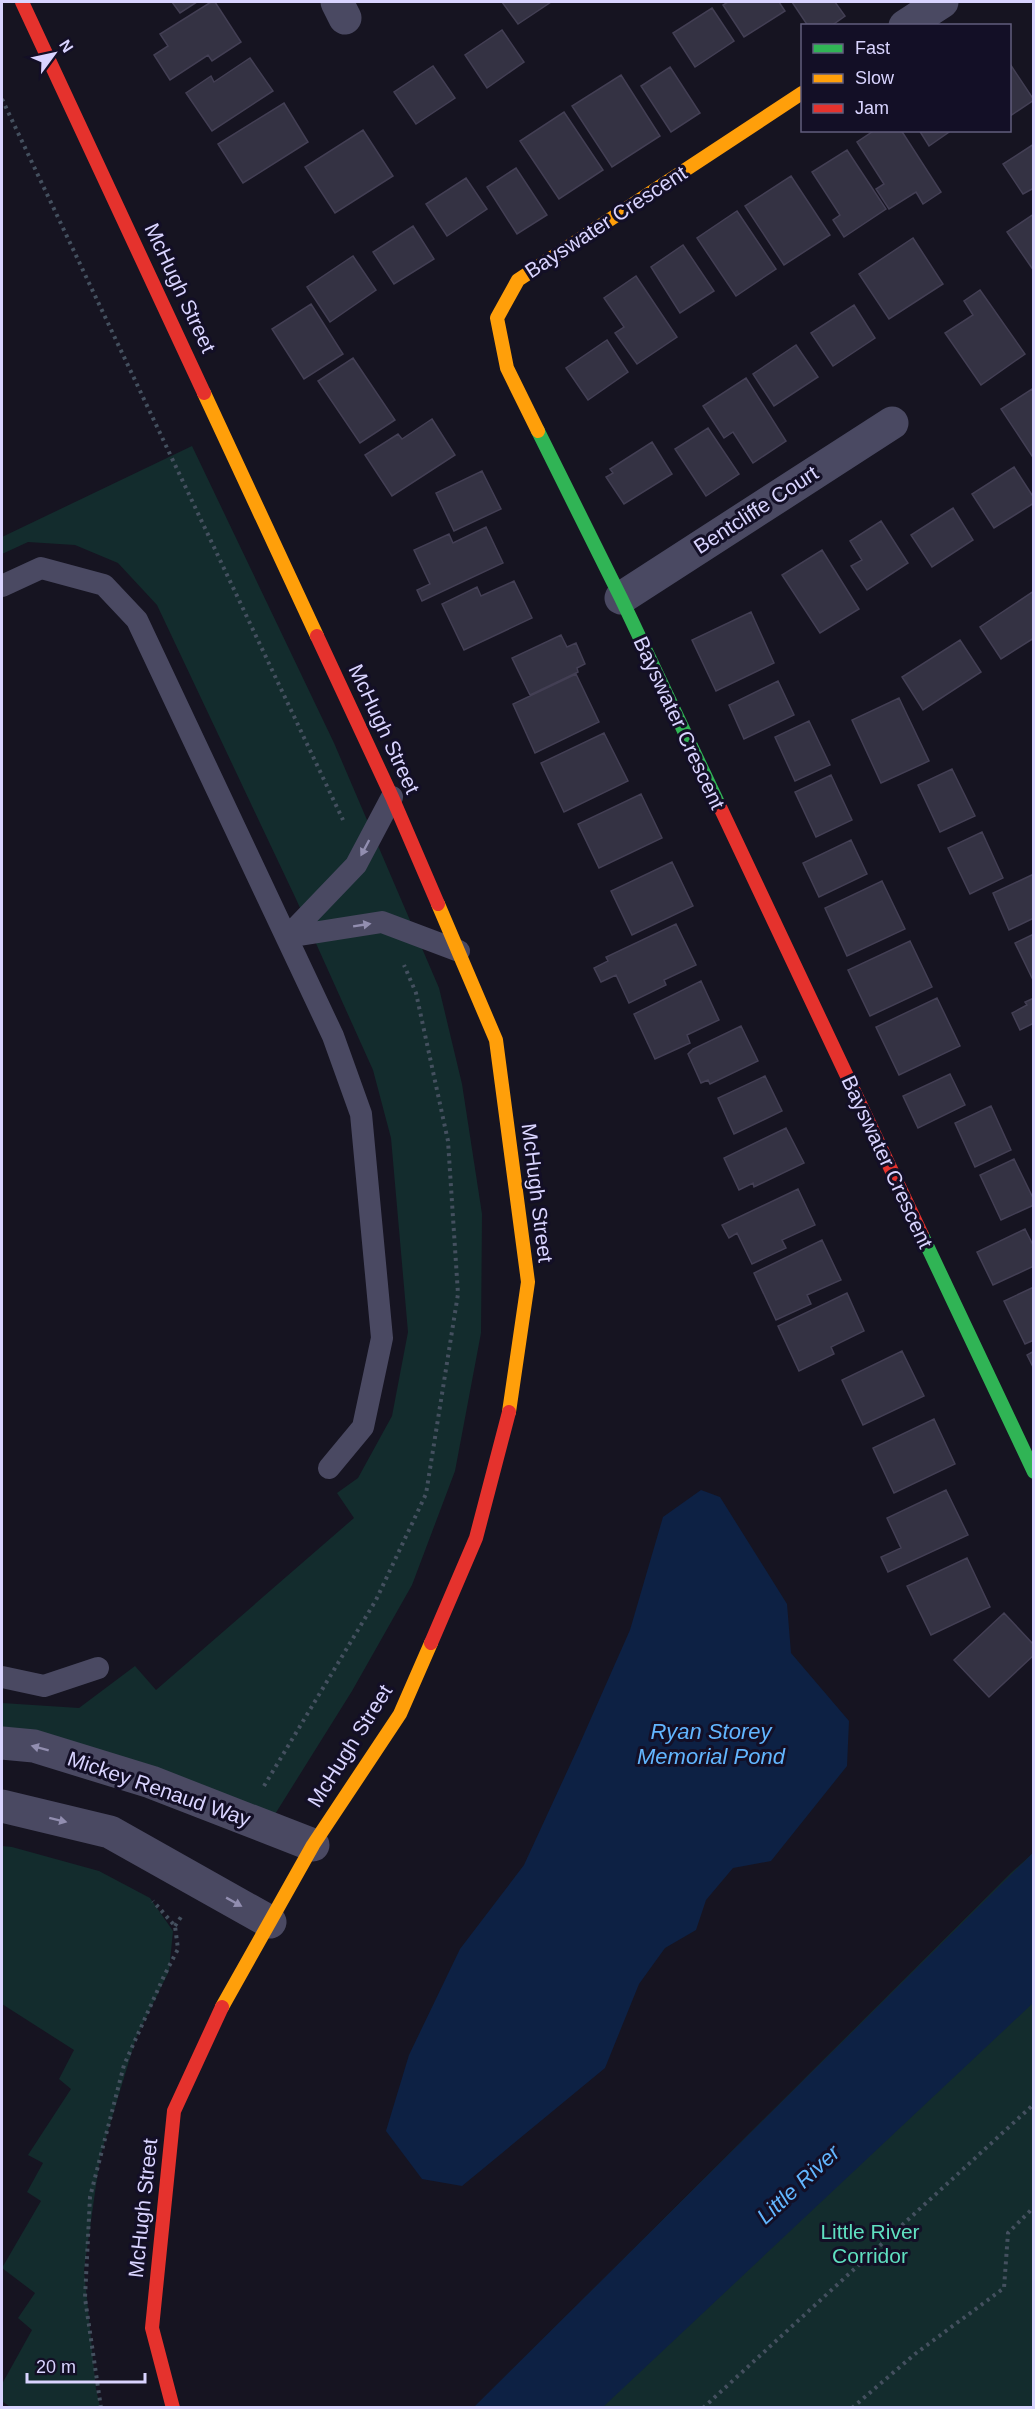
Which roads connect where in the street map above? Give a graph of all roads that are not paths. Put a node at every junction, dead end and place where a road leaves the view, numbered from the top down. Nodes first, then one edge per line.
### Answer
1 (22, 2) edge
2 (942, 2) edge
3 (908, 24) edge
4 (801, 94) edge
5 (892, 423) dead end
6 (2, 586) edge
7 (621, 598) junction
8 (392, 796) junction
9 (287, 937) junction
10 (459, 951) junction
11 (329, 1468) dead end
12 (1034, 1472) edge
13 (98, 1668) dead end
14 (2, 1677) edge
15 (2, 1743) edge
16 (2, 1806) edge
17 (313, 1845) junction
18 (270, 1922) junction
19 (172, 2408) edge

1 - 8 main road, McHugh Street
2 - 3 street
4 - 7 main road, Bayswater Crescent
5 - 7 street, Bentcliffe Court
6 - 9 lane
7 - 12 main road, Bayswater Crescent
8 -> 9 lane
8 - 10 main road, McHugh Street
9 -> 10 lane
9 - 11 lane
10 - 17 main road, McHugh Street
13 - 14 lane
17 -> 15 street, Mickey Renaud Way
16 -> 18 street
17 - 18 main road, McHugh Street
18 - 19 main road, McHugh Street

